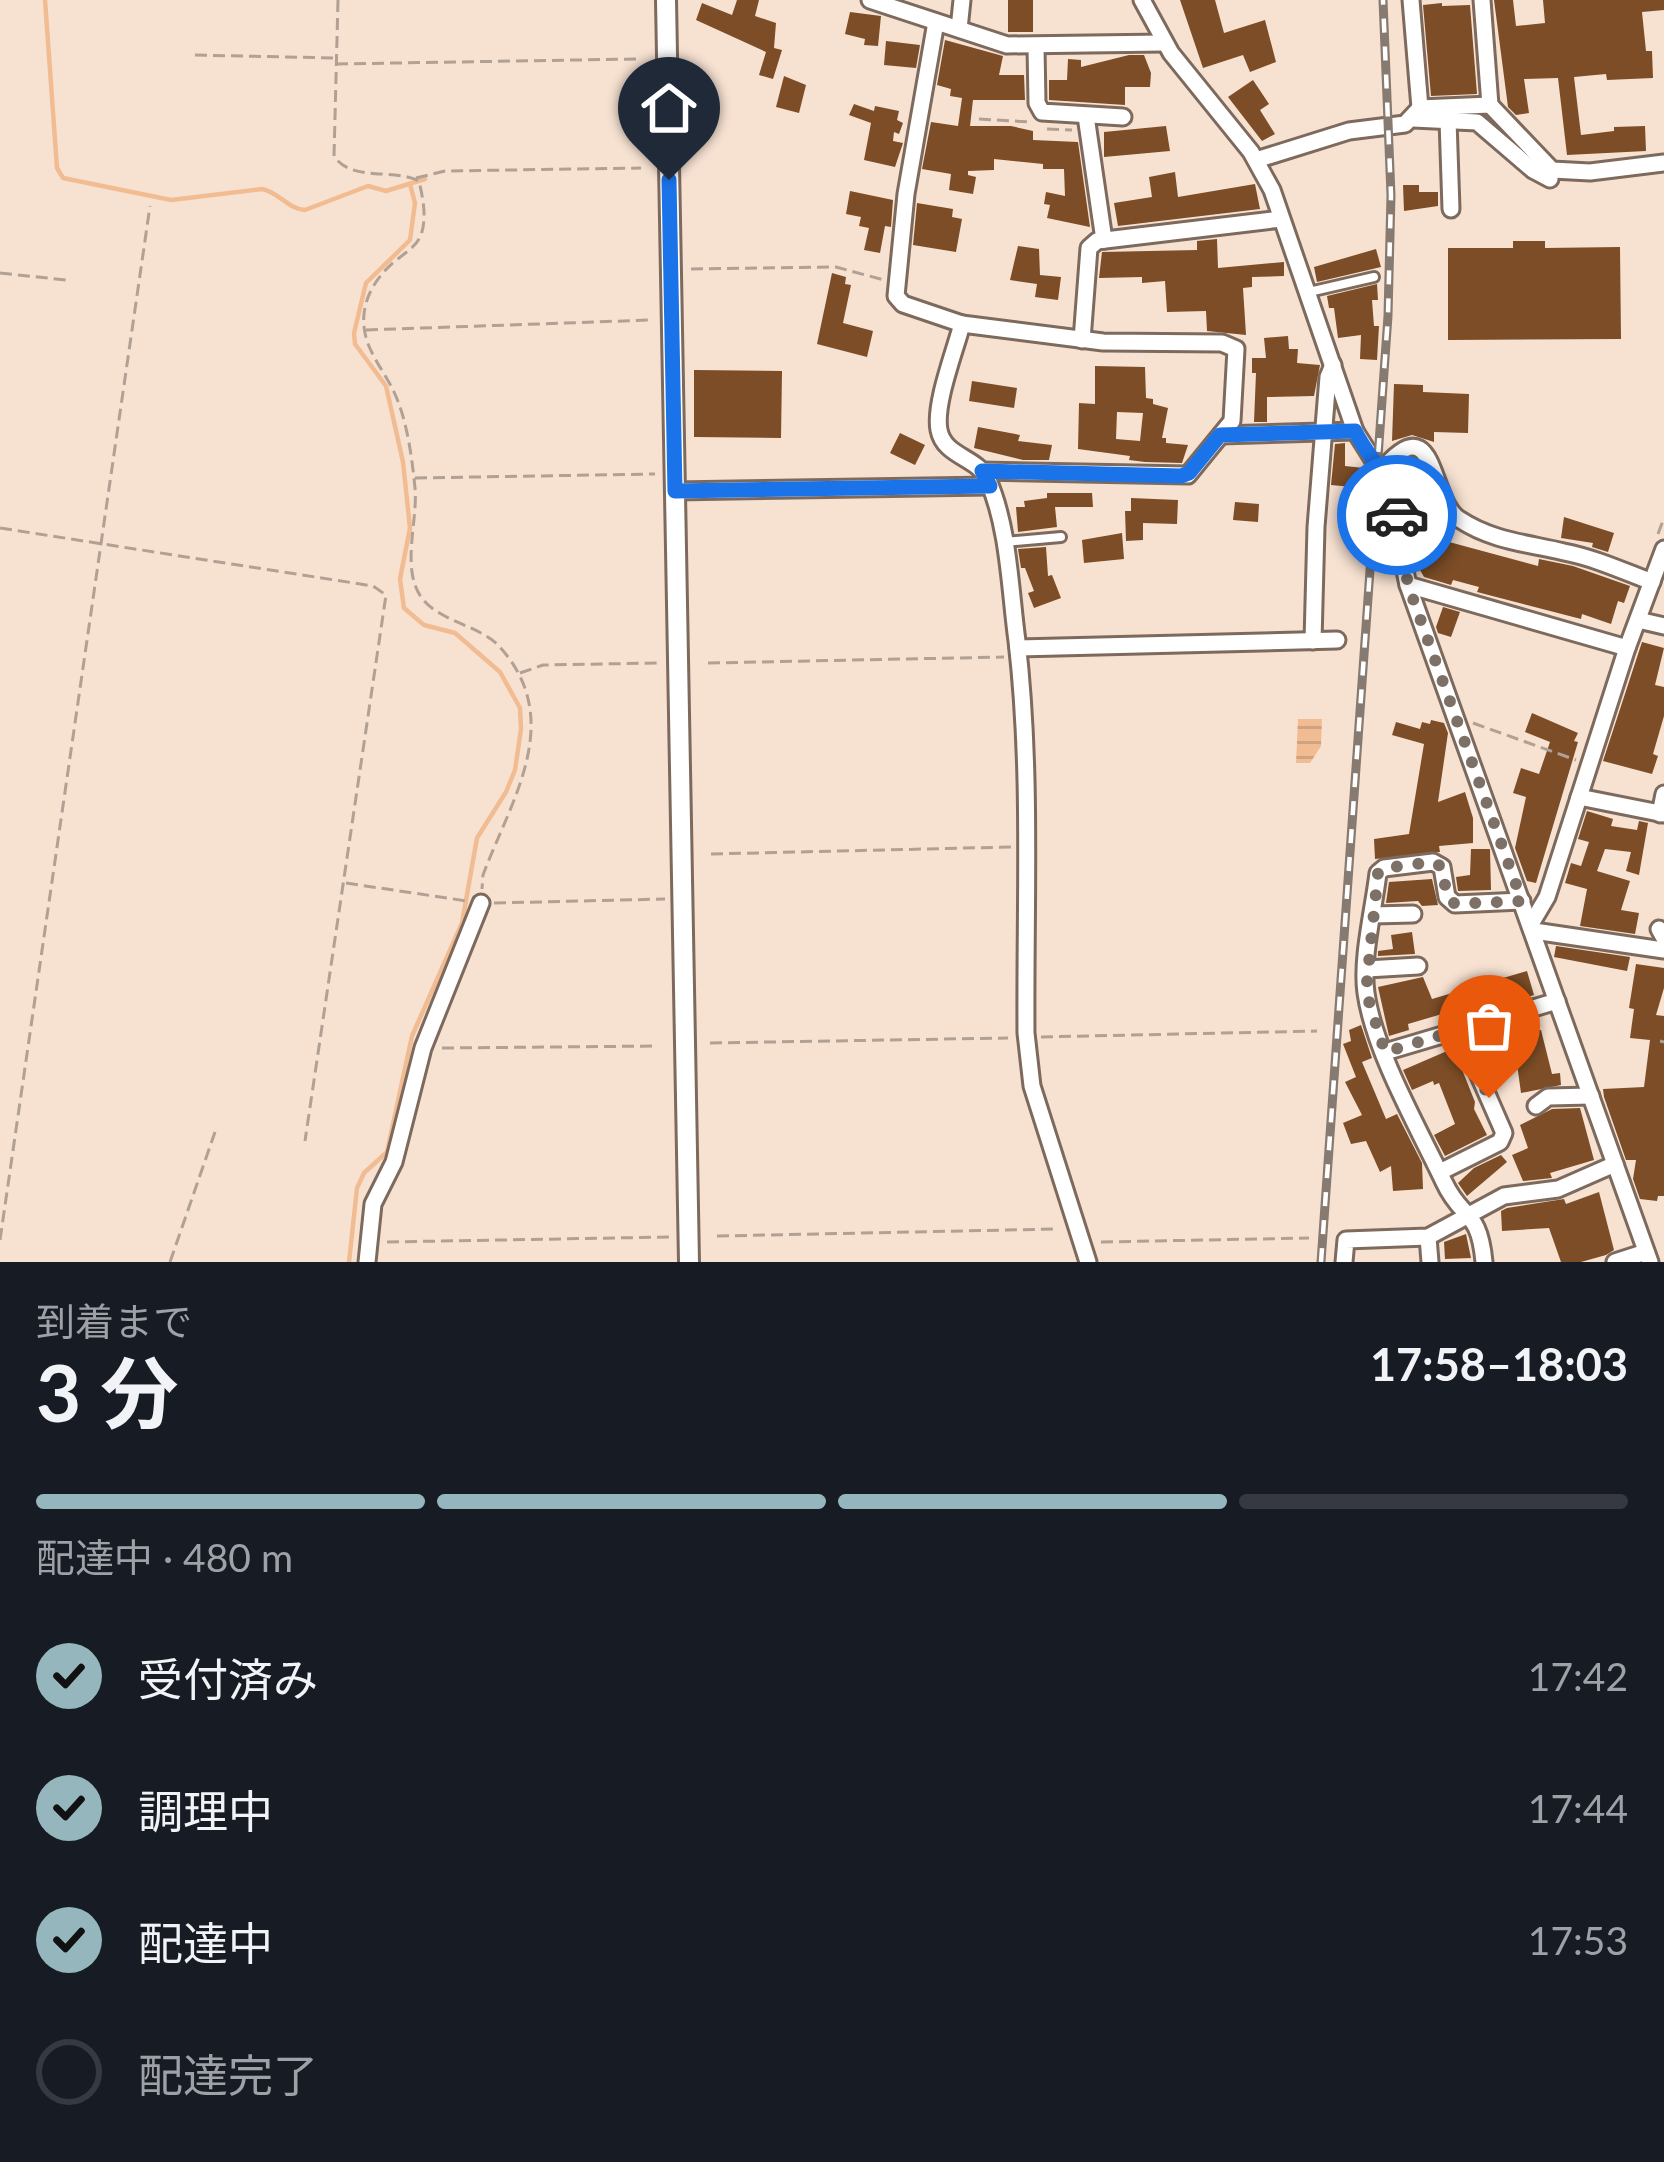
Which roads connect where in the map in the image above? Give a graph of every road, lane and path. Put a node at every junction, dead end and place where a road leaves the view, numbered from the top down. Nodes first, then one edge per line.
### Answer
1 (338, 0) edge
2 (666, 0) edge
3 (869, 0) edge
4 (962, 0) edge
5 (1142, 0) edge
6 (1411, 0) edge
7 (1482, 0) edge
8 (936, 22) junction
9 (959, 29) junction
10 (1164, 43) junction
11 (1036, 47) junction
12 (195, 56) dead end
13 (636, 59) dead end
14 (335, 61) junction
15 (1490, 105) junction
16 (1042, 112) junction
17 (1416, 113) junction
18 (1086, 116) junction
19 (1123, 118) dead end
20 (979, 119) dead end
21 (1448, 120) junction
22 (1256, 160) junction
23 (1664, 164) edge
24 (641, 168) dead end
25 (1623, 168) junction
26 (414, 179) junction
27 (150, 206) dead end
28 (1450, 209) dead end
29 (1281, 219) junction
30 (1104, 240) junction
31 (671, 269) junction
32 (0, 274) edge
33 (1374, 277) dead end
34 (66, 280) dead end
35 (896, 283) junction
36 (1307, 292) junction
37 (651, 320) dead end
38 (962, 324) junction
39 (364, 330) junction
40 (1082, 340) junction
41 (1333, 365) junction
42 (1355, 431) junction
43 (1323, 432) junction
44 (1220, 435) junction
45 (1382, 470) junction
46 (656, 474) dead end
47 (413, 478) junction
48 (986, 478) junction
49 (675, 491) junction
50 (1664, 518) edge
51 (0, 528) edge
52 (1060, 537) dead end
53 (102, 542) junction
54 (1002, 542) junction
55 (1659, 548) edge
56 (1652, 582) junction
57 (1408, 585) junction
58 (1638, 620) junction
59 (1664, 626) edge
60 (1336, 640) dead end
61 (1313, 641) junction
62 (1628, 648) junction
63 (1018, 652) junction
64 (657, 663) dead end
65 (708, 663) dead end
66 (518, 674) junction
67 (1457, 718) junction
68 (1589, 766) junction
69 (1664, 794) edge
70 (1579, 797) junction
71 (1662, 814) edge
72 (1025, 843) junction
73 (711, 854) dead end
74 (344, 883) junction
75 (682, 898) junction
76 (1522, 901) junction
77 (481, 903) junction
78 (1413, 914) dead end
79 (1373, 915) junction
80 (1533, 927) junction
81 (1664, 950) edge
82 (1418, 966) dead end
83 (1367, 969) junction
84 (1558, 1001) junction
85 (1459, 1030) junction
86 (1317, 1031) dead end
87 (1027, 1037) junction
88 (710, 1042) dead end
89 (658, 1046) dead end
90 (423, 1048) junction
91 (1385, 1052) junction
92 (1591, 1096) junction
93 (1536, 1106) dead end
94 (214, 1132) dead end
95 (304, 1141) dead end
96 (1615, 1164) junction
97 (1440, 1172) junction
98 (1468, 1212) junction
99 (1076, 1220) junction
100 (716, 1236) dead end
101 (670, 1237) dead end
102 (1428, 1237) junction
103 (1309, 1238) dead end
104 (0, 1240) edge
105 (1082, 1242) junction
106 (367, 1243) junction
107 (1648, 1257) edge
108 (170, 1262) edge
109 (367, 1262) edge
110 (689, 1262) edge
111 (1088, 1262) edge
112 (1344, 1262) edge
113 (1430, 1262) edge
114 (1484, 1262) edge
115 (1616, 1262) edge

1 - 14 path
2 - 31 street
3 - 8 street
4 - 9 street
5 - 10 street
6 - 17 street
7 - 15 street
8 - 9 street
8 - 35 street
9 - 11 street
10 - 11 street
10 - 22 street
11 - 16 street
12 - 14 path
13 - 14 path
14 - 26 path
15 - 17 street
15 - 25 street
16 - 18 street
16 - 20 path
17 - 21 street
17 - 22 street
18 - 19 street
18 - 30 street
21 - 25 street
21 - 28 street
22 - 29 street
23 - 25 street
24 - 26 path
26 - 39 path
27 - 53 path
29 - 30 street
29 - 36 street
30 - 40 street
31 - 35 path
31 - 49 street
32 - 34 path
33 - 36 lane
35 - 38 street
36 - 41 street
37 - 39 path
38 - 40 street
38 - 48 street
39 - 47 path
40 - 44 street
41 - 42 street
41 - 43 street
42 - 43 street
42 - 45 street
43 - 44 street
43 - 61 street
44 - 48 street
45 - 56 street
45 - 57 street
46 - 47 path
47 - 66 path
48 - 49 street
48 - 54 street
49 - 75 street
50 - 55 path
51 - 53 path
52 - 54 lane
53 - 74 path
53 - 104 path
54 - 63 street
55 - 56 street
56 - 58 street
57 - 62 street
57 - 67 street
58 - 59 street
58 - 62 street
60 - 61 street
61 - 63 street
62 - 68 street
63 - 65 path
63 - 72 street
64 - 66 path
66 - 77 path
67 - 68 path
67 - 76 street
68 - 70 street
69 - 71 street
70 - 71 street
70 - 80 street
72 - 73 path
72 - 87 street
74 - 77 path
74 - 95 path
75 - 77 path
75 - 110 street
76 - 79 street
76 - 80 street
77 - 90 street
78 - 79 street
79 - 83 street
80 - 81 street
80 - 84 street
82 - 83 street
83 - 91 street
84 - 85 street
84 - 92 street
85 - 91 street
85 - 97 street
86 - 87 path
87 - 88 path
87 - 99 street
89 - 90 path
90 - 106 street
91 - 97 street
92 - 93 street
92 - 96 street
94 - 108 path
96 - 98 street
96 - 107 street
97 - 98 street
98 - 102 street
98 - 114 street
99 - 100 path
99 - 105 street
101 - 106 path
102 - 112 street
102 - 113 street
103 - 105 path
105 - 111 street
106 - 109 street
107 - 115 street

